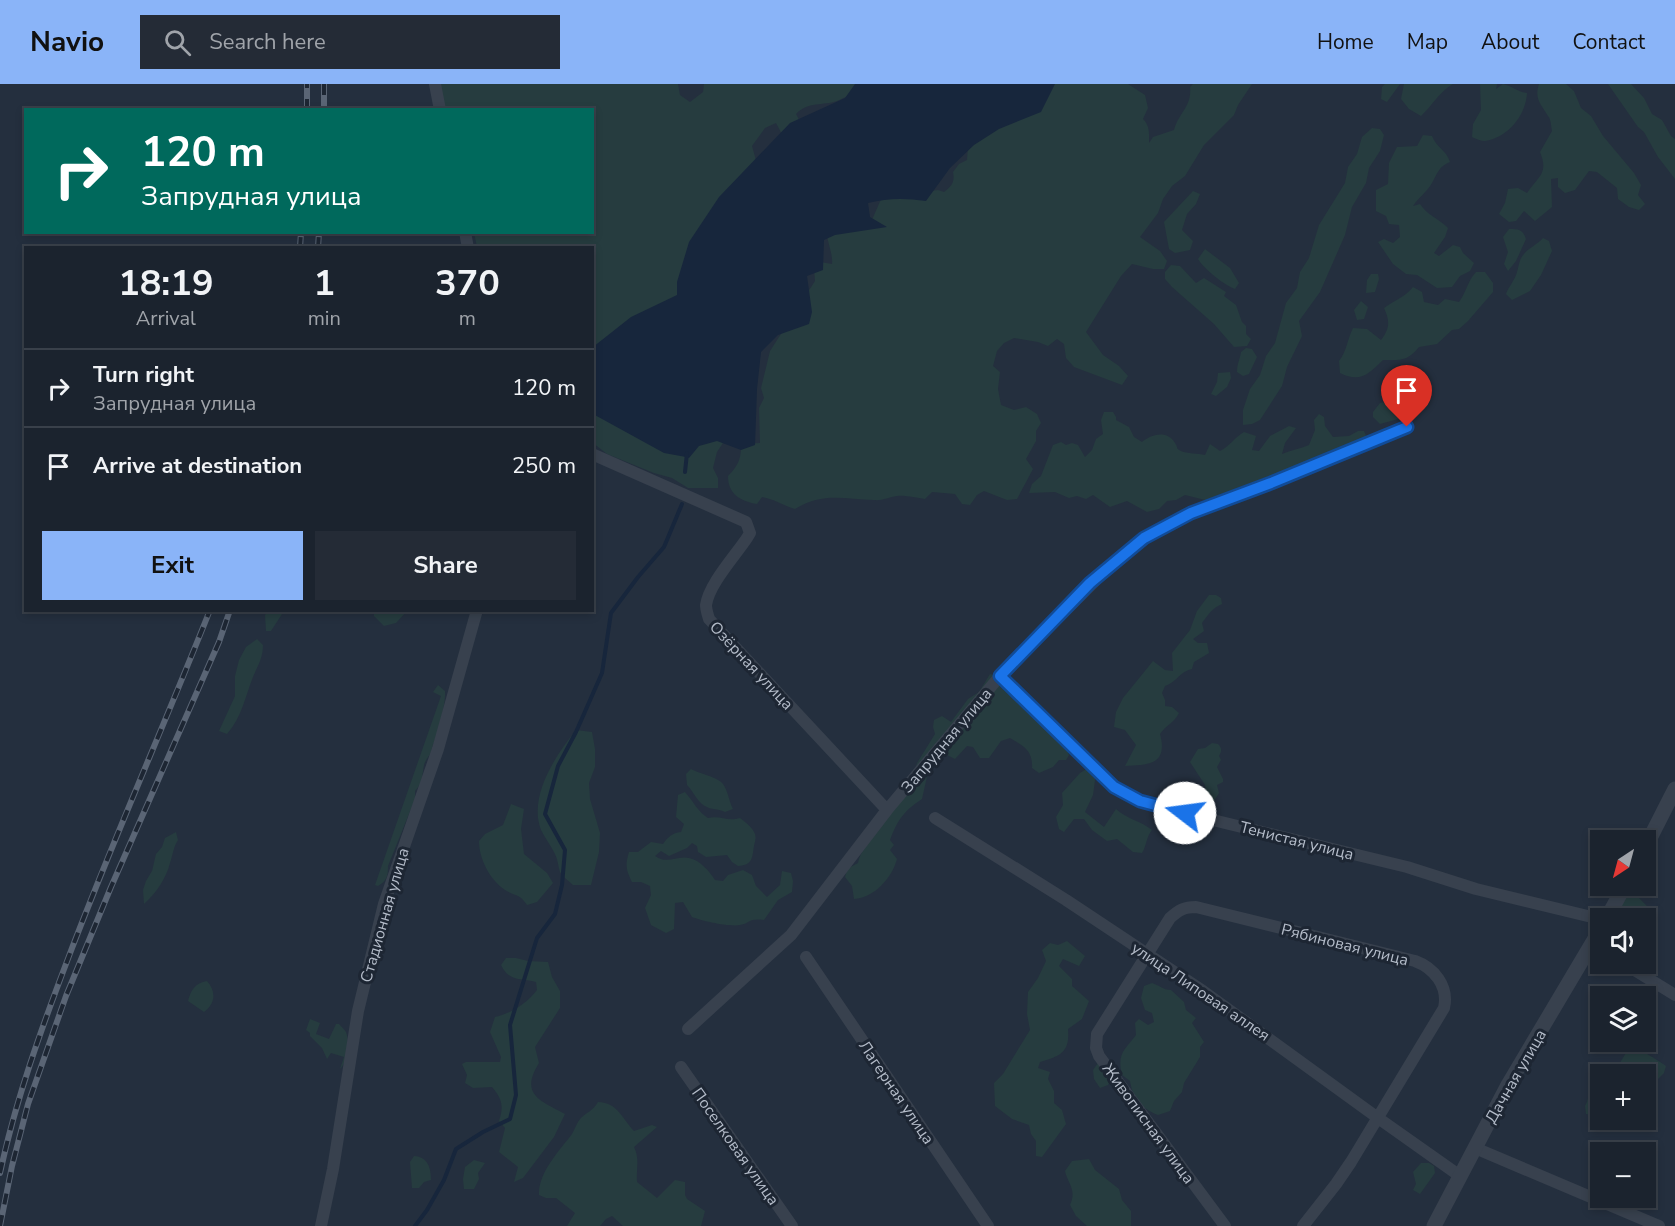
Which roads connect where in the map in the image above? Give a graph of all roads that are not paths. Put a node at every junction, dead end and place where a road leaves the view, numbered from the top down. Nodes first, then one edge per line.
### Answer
1 (435, 84) edge
2 (440, 108) edge
3 (1407, 427) dead end
4 (594, 455) edge
5 (476, 612) edge
6 (1000, 676) junction
7 (1675, 789) edge
8 (887, 810) junction
9 (935, 818) dead end
10 (1654, 830) edge
11 (1590, 917) edge
12 (1148, 954) junction
13 (806, 957) dead end
14 (1590, 957) edge
15 (1641, 974) edge
16 (1675, 995) edge
17 (688, 1029) dead end
18 (681, 1067) dead end
19 (1378, 1118) junction
20 (1475, 1148) junction
21 (1460, 1176) junction
22 (321, 1226) edge
23 (792, 1226) edge
24 (988, 1226) edge
25 (1225, 1226) edge
26 (1303, 1226) edge
27 (1434, 1226) edge
28 (1659, 1226) edge

1 - 2 street
3 - 6 street, Запрудная улица
4 - 8 street, Озёрная улица
5 - 22 street, Стадионная улица
6 - 8 street, Запрудная улица
6 - 11 street, Тенистая улица
7 - 10 street
8 - 17 street, Запрудная улица
9 - 12 street, улица Липовая аллея
12 - 19 street, улица Липовая аллея
12 - 19 street, Рябиновая улица
12 - 25 street, Живописная улица
13 - 24 street, Лагерная улица
14 - 20 street, Дачная улица
15 - 16 street
18 - 23 street, Поселковая улица
19 - 21 street, улица Липовая аллея
19 - 26 street
20 - 21 street, Дачная улица
20 - 28 street
21 - 27 street, Дачная улица

